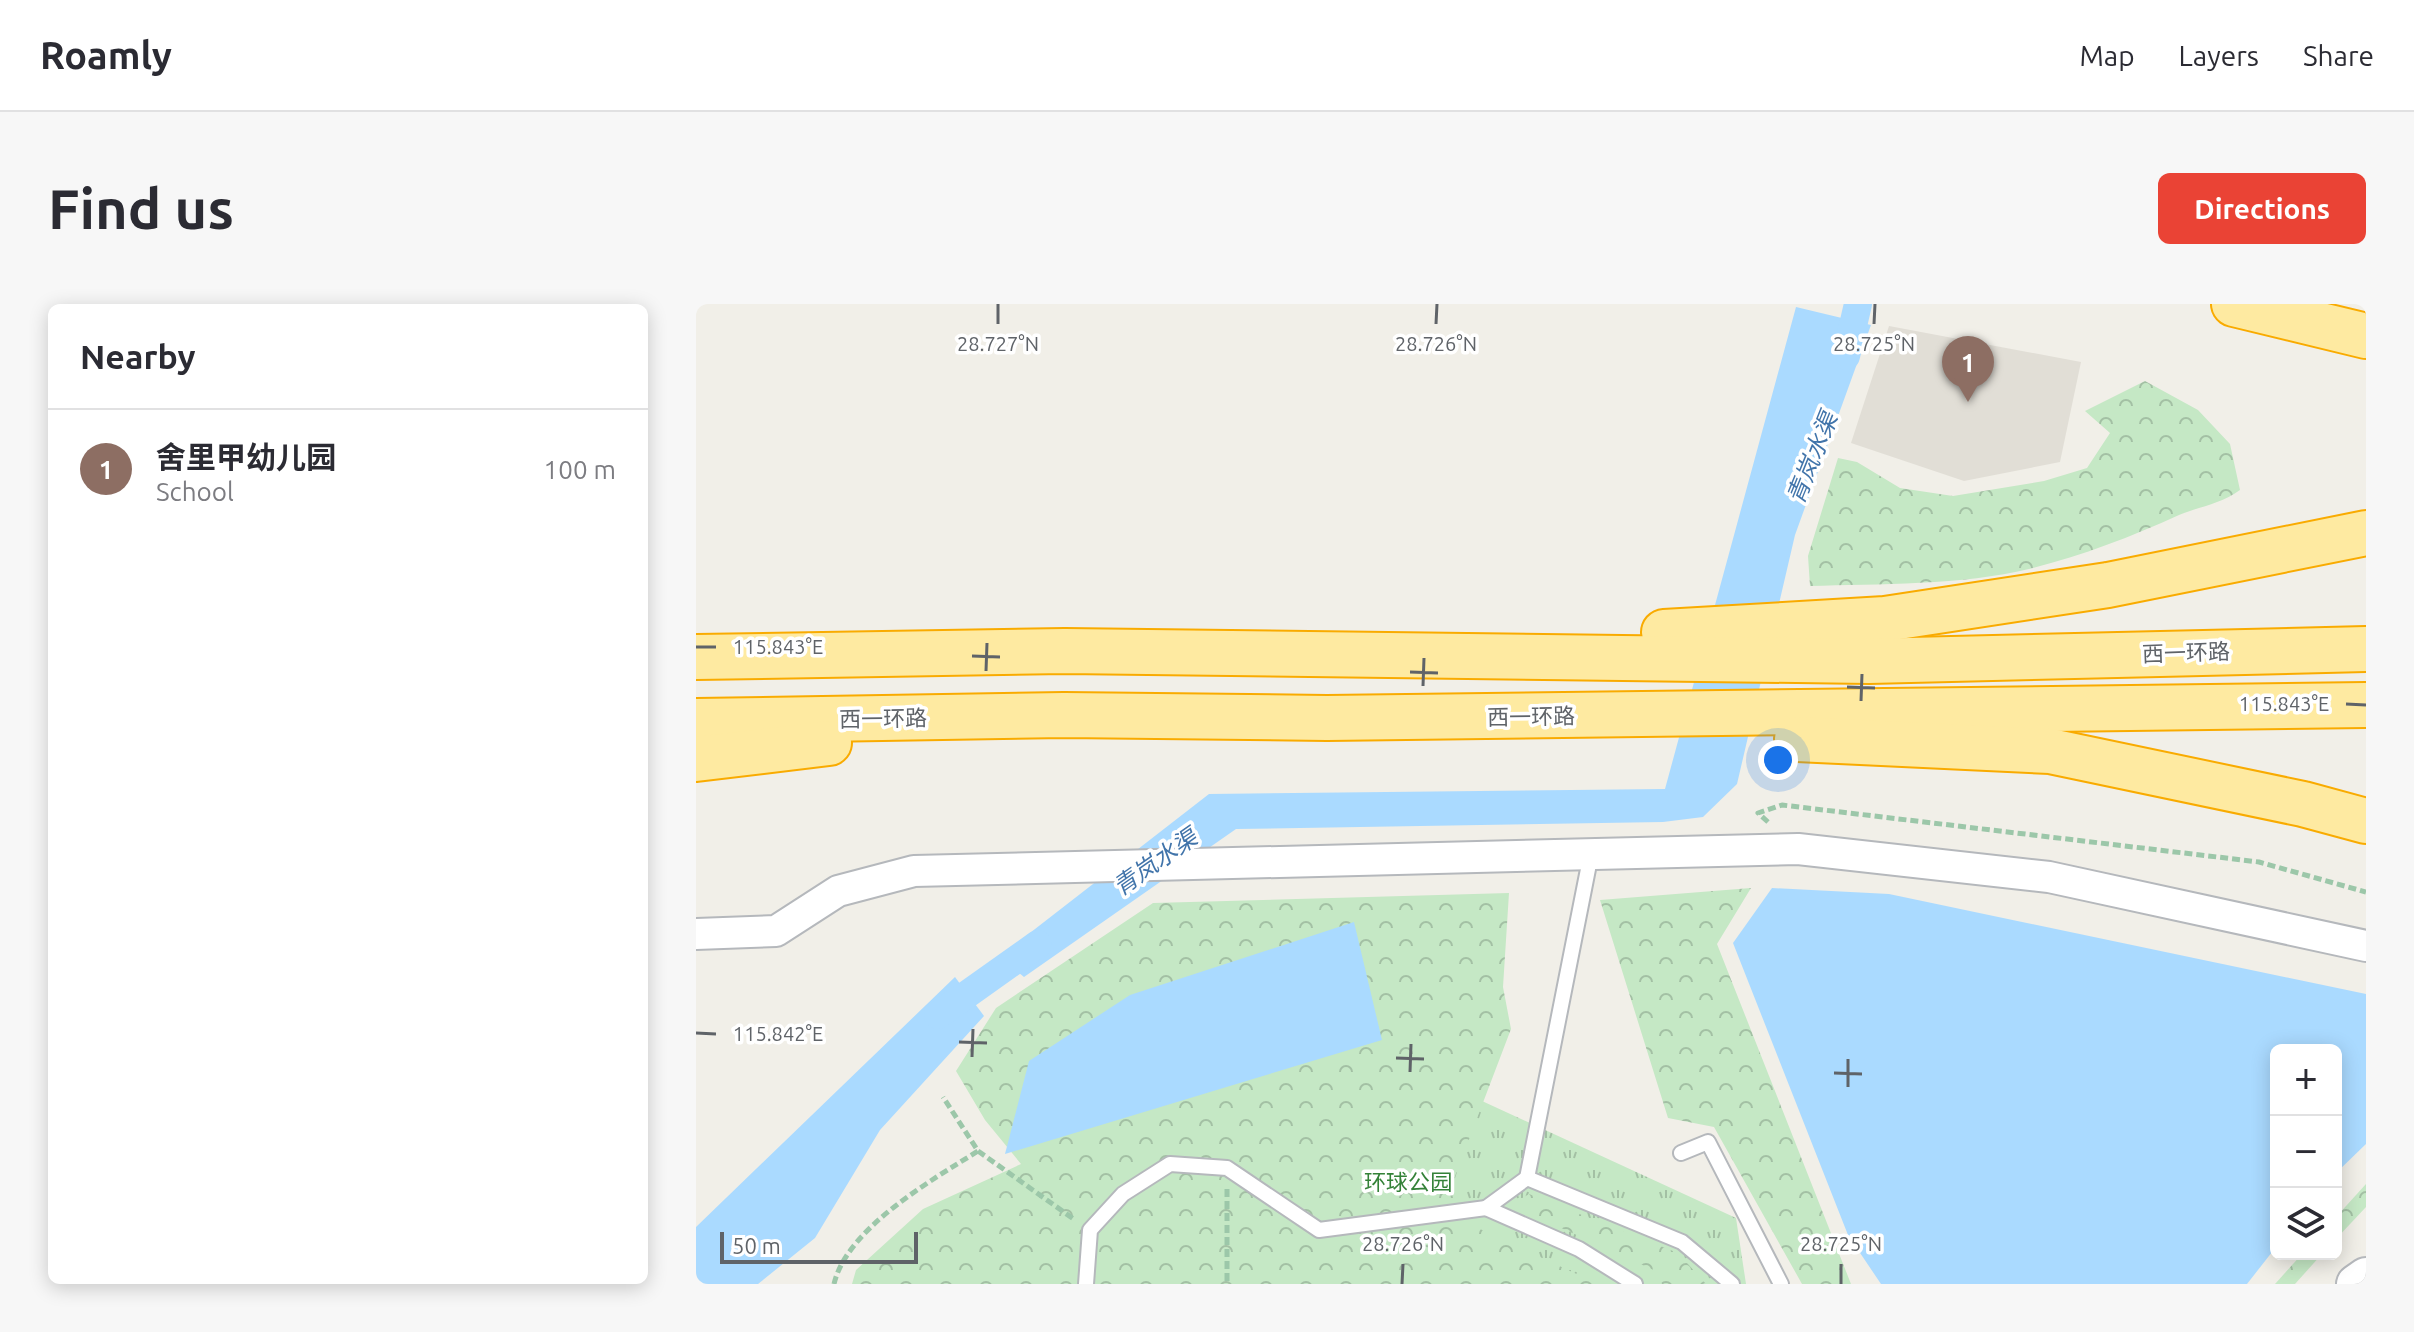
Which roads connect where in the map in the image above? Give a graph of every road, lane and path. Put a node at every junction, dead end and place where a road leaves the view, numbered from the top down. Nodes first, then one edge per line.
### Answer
1 (2234, 304) edge
2 (2366, 336) edge
3 (2366, 533) edge
4 (696, 627) edge
5 (2366, 649) edge
6 (1065, 651) junction
7 (1313, 653) junction
8 (696, 657) edge
9 (2366, 705) edge
10 (1064, 715) junction
11 (1327, 718) junction
12 (696, 721) edge
13 (696, 759) edge
14 (2366, 821) edge
15 (1798, 849) junction
16 (1589, 862) junction
17 (2366, 892) edge
18 (696, 934) edge
19 (2366, 946) edge
20 (943, 1097) dead end
21 (978, 1151) junction
22 (1681, 1153) dead end
23 (1227, 1168) junction
24 (1527, 1178) junction
25 (1486, 1208) junction
26 (1090, 1230) junction
27 (2366, 1277) edge
28 (834, 1284) edge
29 (1086, 1284) edge
30 (1227, 1284) edge
31 (1635, 1284) edge
32 (1732, 1284) edge
33 (1781, 1284) edge
34 (2356, 1284) edge

1 - 2 highway
3 - 7 highway
4 - 6 highway
5 - 7 highway, 西一环路
6 - 7 highway, 西一环路
6 - 8 highway, 西一环路
9 - 11 highway, 西一环路
10 - 11 highway, 西一环路
10 - 12 highway, 西一环路
10 - 13 highway
11 - 14 highway
15 - 16 street
15 - 17 path
15 - 19 street
16 - 18 street
16 - 24 lane
20 - 21 path
21 - 26 path
21 - 28 path
22 - 33 lane
23 - 25 lane
23 - 26 lane
23 - 30 path
24 - 25 lane
24 - 32 lane
25 - 31 lane
26 - 29 lane
27 - 34 street

